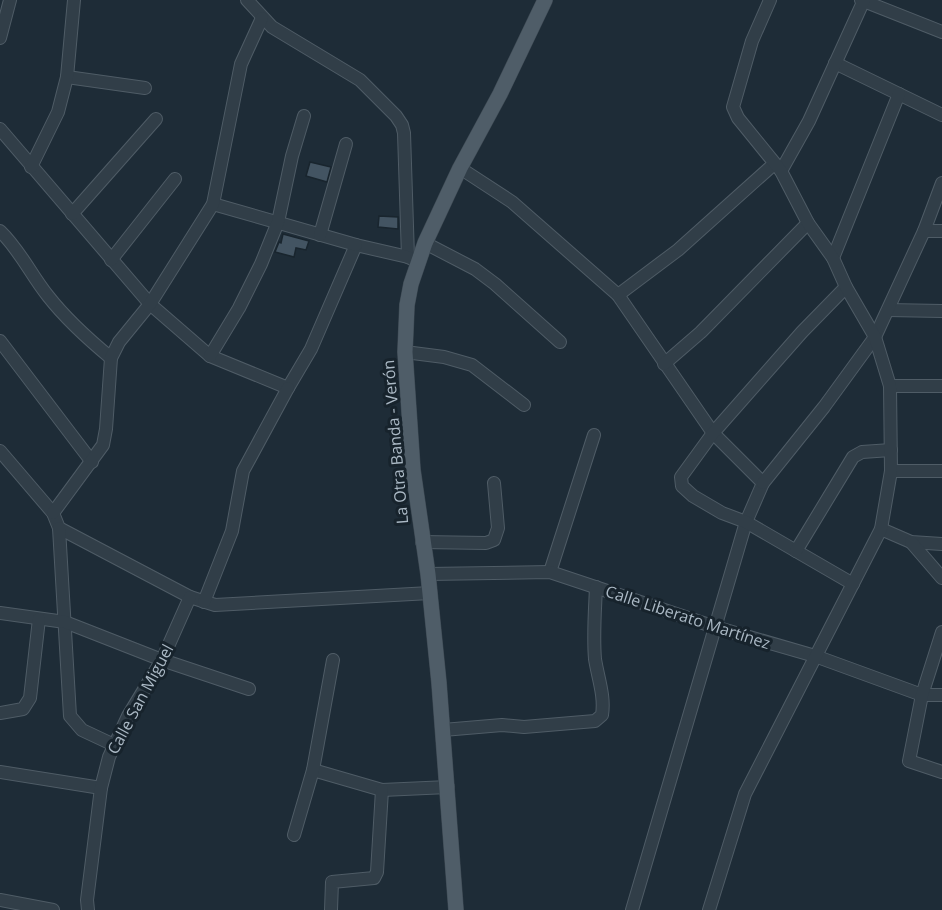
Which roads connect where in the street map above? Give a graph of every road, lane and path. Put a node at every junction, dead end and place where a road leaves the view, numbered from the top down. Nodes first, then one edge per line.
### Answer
1 (9, 0) edge
2 (74, 0) edge
3 (247, 0) edge
4 (545, 0) edge
5 (770, 0) edge
6 (863, 0) edge
7 (262, 18) junction
8 (942, 32) edge
9 (0, 38) edge
10 (835, 63) junction
11 (67, 77) junction
12 (145, 88) dead end
13 (899, 94) junction
14 (942, 115) edge
15 (304, 116) dead end
16 (156, 119) dead end
17 (0, 129) edge
18 (346, 144) dead end
19 (31, 167) junction
20 (777, 167) junction
21 (459, 168) junction
22 (175, 179) dead end
23 (942, 183) edge
24 (213, 204) junction
25 (72, 214) junction
26 (278, 222) junction
27 (808, 223) junction
28 (0, 231) edge
29 (924, 231) junction
30 (942, 231) edge
31 (320, 235) junction
32 (425, 243) junction
33 (356, 245) junction
34 (833, 258) junction
35 (413, 260) junction
36 (111, 261) junction
37 (846, 287) junction
38 (618, 295) junction
39 (150, 304) junction
40 (888, 310) junction
41 (942, 311) edge
42 (875, 337) junction
43 (560, 342) dead end
44 (2, 349) edge
45 (405, 352) junction
46 (210, 356) junction
47 (111, 358) junction
48 (664, 364) junction
49 (890, 386) junction
50 (942, 386) edge
51 (288, 388) junction
52 (524, 405) dead end
53 (713, 433) junction
54 (594, 435) dead end
55 (891, 450) junction
56 (0, 451) edge
57 (92, 462) junction
58 (891, 471) junction
59 (942, 471) edge
60 (494, 483) dead end
61 (763, 483) junction
62 (53, 513) junction
63 (746, 522) junction
64 (59, 528) junction
65 (881, 529) junction
66 (422, 542) junction
67 (911, 542) junction
68 (942, 544) edge
69 (796, 551) junction
70 (550, 572) junction
71 (428, 574) junction
72 (942, 578) edge
73 (852, 584) junction
74 (596, 587) junction
75 (430, 593) junction
76 (190, 597) junction
77 (204, 602) junction
78 (0, 612) edge
79 (39, 619) junction
80 (65, 622) junction
81 (716, 627) junction
82 (942, 632) edge
83 (815, 656) junction
84 (162, 660) junction
85 (333, 660) dead end
86 (249, 689) dead end
87 (922, 695) junction
88 (942, 695) edge
89 (0, 713) edge
90 (443, 730) junction
91 (114, 745) junction
92 (313, 770) junction
93 (0, 772) edge
94 (942, 772) edge
95 (448, 787) junction
96 (101, 788) junction
97 (382, 790) junction
98 (294, 835) dead end
99 (0, 900) edge
100 (53, 910) edge
101 (88, 910) edge
102 (331, 910) edge
103 (456, 910) edge
104 (632, 910) edge
105 (709, 910) edge

1 - 9 street
2 - 11 street
3 - 7 street
4 - 21 main road, La Otra Banda - Verón
5 - 20 street
6 - 8 street
6 - 10 street
7 - 24 street
7 - 35 street
10 - 13 street
10 - 20 street
11 - 12 street
11 - 19 street
13 - 14 street
13 - 34 street
15 - 26 street
16 - 25 street
17 - 19 street
18 - 31 street
19 - 25 street
20 - 27 street
20 - 38 street
21 - 32 main road, La Otra Banda - Verón
21 - 38 street
22 - 36 street
23 - 29 street
24 - 26 street
24 - 39 street
25 - 36 street
26 - 31 street
26 - 46 street
27 - 34 street
27 - 48 street
28 - 47 street
29 - 30 street
29 - 40 street
31 - 33 street
32 - 35 main road, La Otra Banda - Verón
32 - 43 street
33 - 35 street
33 - 51 street
34 - 37 street
35 - 45 main road, La Otra Banda - Verón
36 - 39 street
37 - 42 street
37 - 53 street
38 - 48 street
39 - 46 street
39 - 47 street
40 - 41 street
40 - 42 street
42 - 49 street
42 - 61 street
44 - 57 street
45 - 52 street
45 - 66 main road, La Otra Banda - Verón
46 - 51 street
47 - 57 street
48 - 53 street
49 - 50 street
49 - 55 street
51 - 77 street
53 - 61 street
53 - 63 street
54 - 70 street
55 - 58 street
55 - 69 street
56 - 62 street
57 - 62 street
58 - 59 street
58 - 65 street
60 - 66 street
61 - 63 street
62 - 64 street
63 - 69 street
63 - 81 street
64 - 76 street
64 - 80 street
65 - 67 street
65 - 73 street
66 - 71 main road, La Otra Banda - Verón
67 - 68 street
67 - 72 street
69 - 73 street
70 - 71 street, Calle Liberato Martínez
70 - 74 street, Calle Liberato Martínez
71 - 75 main road, La Otra Banda - Verón
73 - 83 street
74 - 81 street, Calle Liberato Martínez
74 - 90 street
75 - 77 street
75 - 90 main road, La Otra Banda - Verón
76 - 77 street
76 - 84 street, Calle San Miguel
78 - 79 street
79 - 80 street
79 - 89 street
80 - 84 street
80 - 91 street
81 - 83 street, Calle Liberato Martínez
81 - 104 street
82 - 87 street
83 - 87 street, Calle Liberato Martínez
83 - 105 street
84 - 86 street
84 - 91 street, Calle San Miguel
85 - 92 street
87 - 88 street, Calle Liberato Martínez
87 - 94 street
90 - 95 main road, La Otra Banda - Verón
91 - 96 street, Calle San Miguel
92 - 97 street
92 - 98 street
93 - 96 street
95 - 97 street
95 - 103 main road, La Otra Banda - Verón
96 - 101 street, Calle San Miguel
97 - 102 street
99 - 100 street

